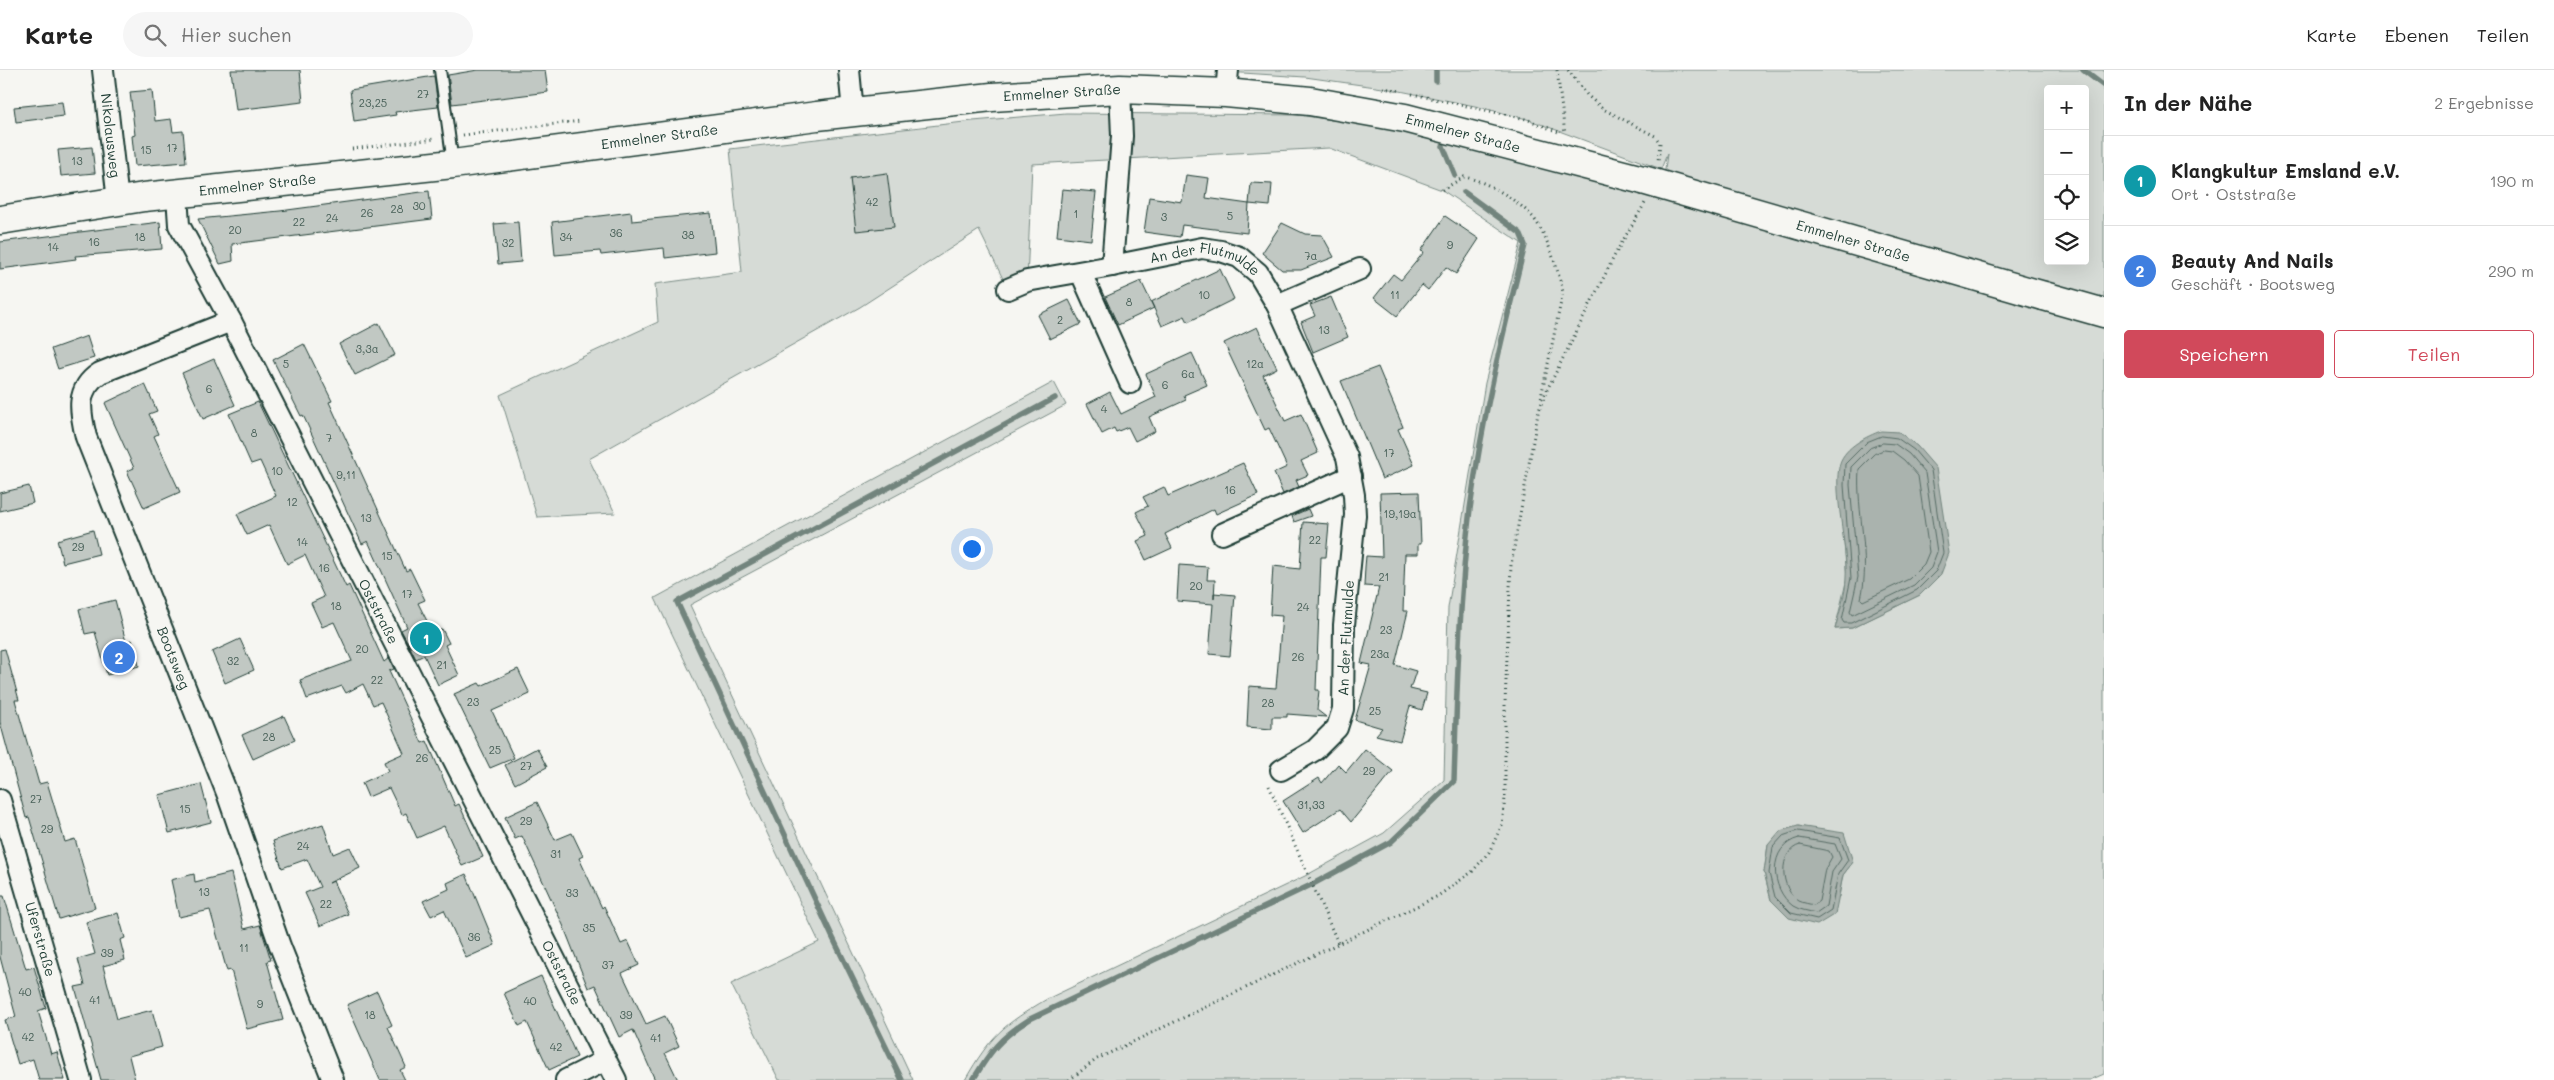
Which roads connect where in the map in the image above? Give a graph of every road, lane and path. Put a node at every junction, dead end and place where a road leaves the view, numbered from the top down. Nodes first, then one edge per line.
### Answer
1 (103, 70) edge
2 (440, 70) edge
3 (849, 70) edge
4 (1557, 70) edge
5 (1568, 70) edge
6 (1227, 81) edge
7 (1120, 89) junction
8 (853, 112) junction
9 (584, 121) dead end
10 (1565, 134) dead end
11 (449, 137) junction
12 (344, 150) dead end
13 (453, 164) junction
14 (1648, 182) junction
15 (1442, 190) dead end
16 (177, 194) junction
17 (118, 201) junction
18 (0, 220) edge
19 (1112, 266) junction
20 (1360, 269) dead end
21 (1081, 273) junction
22 (1008, 289) dead end
23 (1277, 305) junction
24 (2104, 312) edge
25 (231, 321) junction
26 (1130, 384) dead end
27 (1538, 412) junction
28 (1351, 476) junction
29 (1222, 534) dead end
30 (1281, 770) joint
31 (0, 800) edge
32 (1338, 943) junction
33 (606, 1060) junction
34 (81, 1080) edge
35 (333, 1080) edge
36 (566, 1080) edge
37 (616, 1080) edge
38 (1069, 1080) edge

1 - 17 street, Nikolausweg
2 - 11 lane
3 - 8 street
4 - 10 path
5 - 14 path
6 - 7 street, Emmelner Straße
6 - 14 street, Emmelner Straße
7 - 8 street, Emmelner Straße
7 - 19 street
8 - 13 street, Emmelner Straße
9 - 11 path
11 - 12 path
11 - 13 lane
13 - 16 street, Emmelner Straße
14 - 24 street, Emmelner Straße, bridge
14 - 27 path
15 - 27 path
16 - 17 street, Emmelner Straße
16 - 25 street, Oststraße
17 - 18 street, Emmelner Straße
19 - 21 street, An der Flutmulde
19 - 23 street, An der Flutmulde
20 - 23 street
21 - 22 street, An der Flutmulde
21 - 26 street
23 - 28 street, An der Flutmulde
25 - 33 street, Oststraße
25 - 35 street, Bootsweg
27 - 32 path
28 - 29 street
28 - 30 street, An der Flutmulde
30 - 32 path
31 - 34 street, Uferstraße
32 - 38 path
33 - 36 street
33 - 37 street, Oststraße

